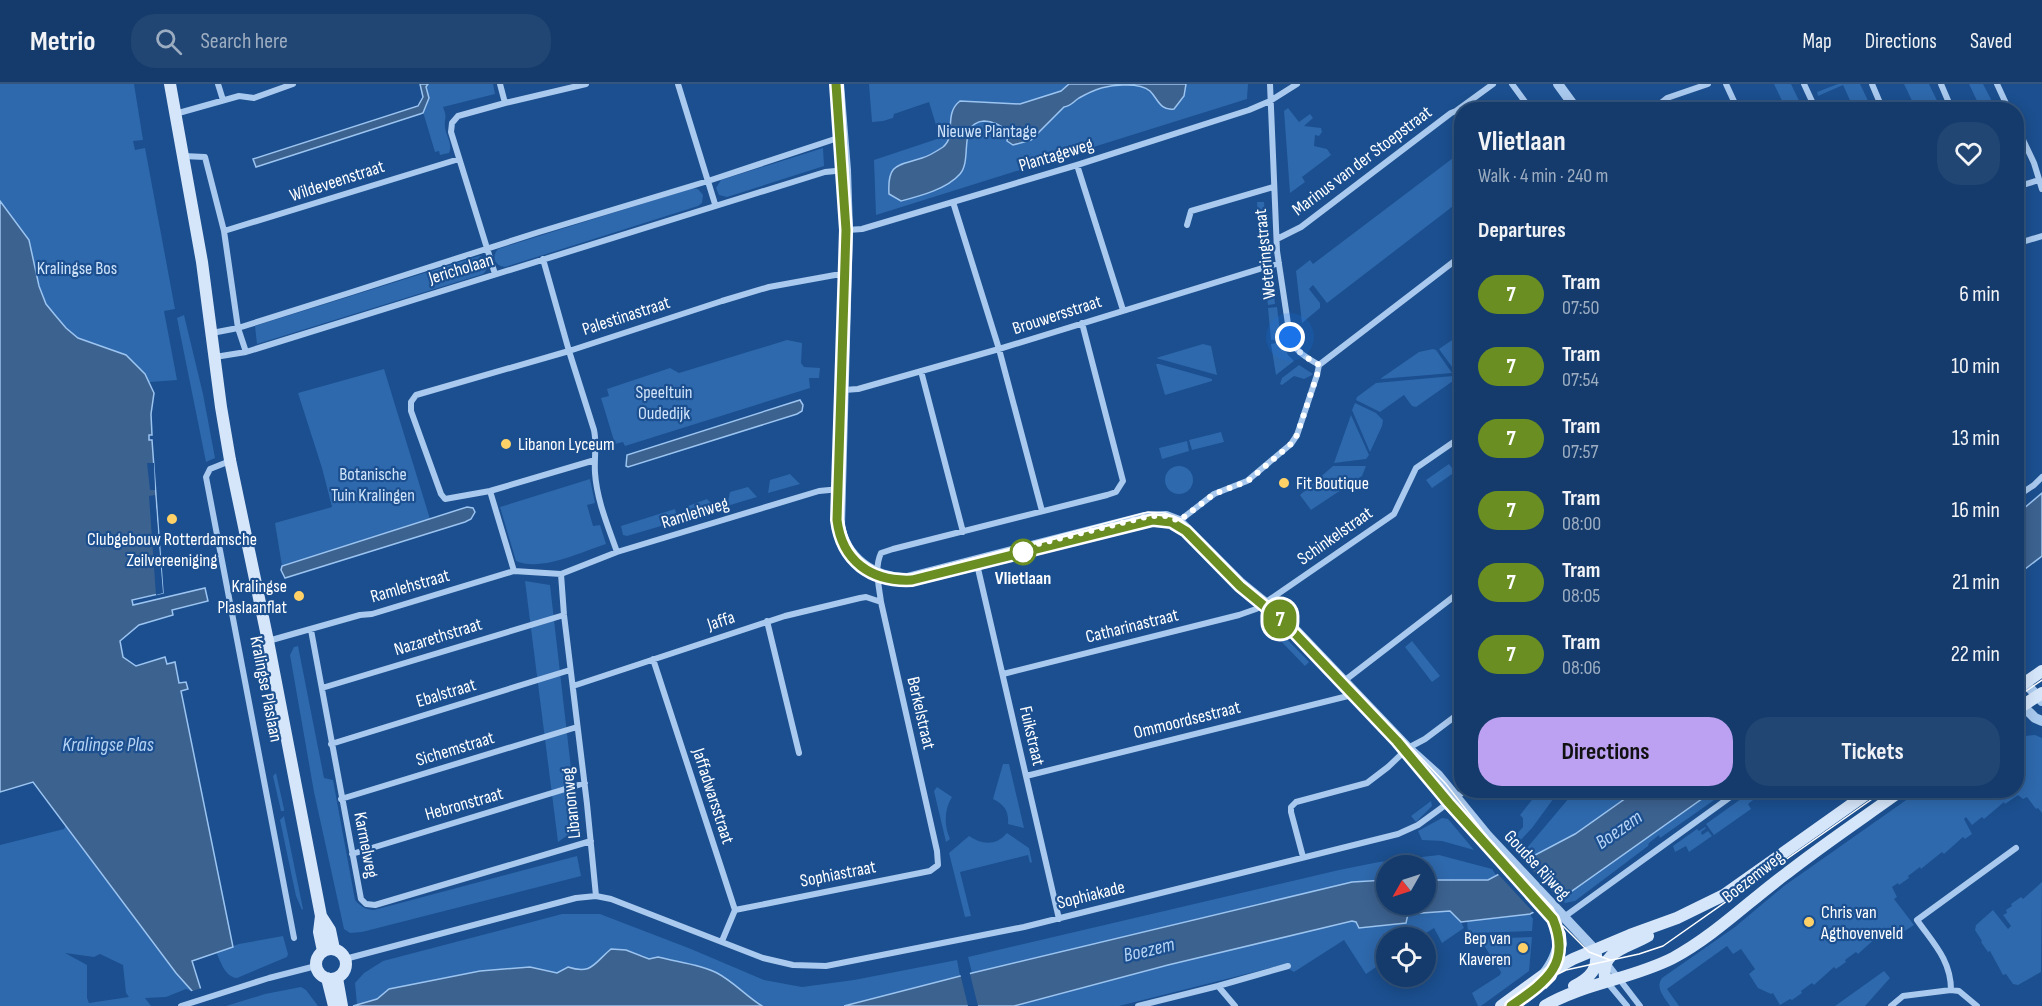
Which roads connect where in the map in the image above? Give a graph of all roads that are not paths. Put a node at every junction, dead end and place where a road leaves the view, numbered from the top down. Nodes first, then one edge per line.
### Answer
1 (170, 84) edge
2 (218, 84) edge
3 (293, 84) edge
4 (500, 84) edge
5 (586, 84) edge
6 (678, 84) edge
7 (839, 84) edge
8 (1270, 84) edge
9 (1297, 84) edge
10 (1493, 84) edge
11 (1512, 84) edge
12 (1550, 84) edge
13 (1558, 84) edge
14 (1708, 84) edge
15 (1726, 84) edge
16 (1804, 84) edge
17 (1872, 84) edge
18 (1941, 84) edge
19 (1997, 84) edge
20 (223, 100) junction
21 (1270, 101) junction
22 (1468, 102) edge
23 (1525, 102) edge
24 (1563, 102) edge
25 (1571, 102) edge
26 (1662, 102) edge
27 (1734, 102) edge
28 (1812, 102) edge
29 (1880, 102) edge
30 (1949, 102) edge
31 (2005, 102) edge
32 (505, 103) junction
33 (1454, 112) edge
34 (175, 114) junction
35 (844, 136) junction
36 (2024, 144) edge
37 (182, 155) junction
38 (459, 159) junction
39 (1077, 165) junction
40 (846, 170) junction
41 (2039, 180) junction
42 (708, 181) junction
43 (2024, 184) edge
44 (1273, 187) junction
45 (2042, 189) edge
46 (953, 202) junction
47 (715, 204) junction
48 (1187, 225) dead end
49 (848, 230) junction
50 (224, 231) junction
51 (2042, 236) edge
52 (1277, 239) junction
53 (2024, 242) edge
54 (486, 249) junction
55 (543, 260) junction
56 (1454, 261) edge
57 (1279, 263) junction
58 (495, 274) junction
59 (848, 275) junction
60 (1123, 310) junction
61 (1082, 323) junction
62 (238, 328) junction
63 (211, 333) junction
64 (999, 350) junction
65 (569, 351) junction
66 (246, 352) junction
67 (215, 357) junction
68 (1319, 365) junction
69 (921, 371) junction
70 (844, 390) junction
71 (1454, 442) edge
72 (230, 460) junction
73 (595, 460) junction
74 (2042, 477) edge
75 (840, 489) junction
76 (490, 491) junction
77 (2024, 492) edge
78 (1042, 511) junction
79 (1179, 521) junction
80 (963, 532) junction
81 (617, 552) junction
82 (976, 560) junction
83 (514, 571) junction
84 (878, 573) junction
85 (561, 574) junction
86 (1454, 596) edge
87 (881, 602) junction
88 (1266, 604) junction
89 (564, 615) junction
90 (767, 621) junction
91 (310, 630) junction
92 (273, 640) junction
93 (652, 659) junction
94 (570, 670) junction
95 (2042, 671) edge
96 (1003, 674) junction
97 (1344, 681) junction
98 (2024, 683) edge
99 (573, 686) junction
100 (322, 688) junction
101 (2024, 688) edge
102 (1356, 693) junction
103 (2040, 697) edge
104 (2024, 703) edge
105 (2024, 710) edge
106 (1454, 717) edge
107 (2042, 721) edge
108 (577, 727) junction
109 (331, 744) junction
110 (1408, 748) junction
111 (799, 753) dead end
112 (1026, 776) junction
113 (585, 783) junction
114 (1454, 788) edge
115 (1455, 798) edge
116 (1464, 798) edge
117 (1729, 798) edge
118 (1862, 798) edge
119 (1880, 798) edge
120 (1891, 798) edge
121 (341, 799) junction
122 (1884, 803) junction
123 (1447, 804) junction
124 (591, 841) junction
125 (2016, 848) dead end
126 (352, 854) junction
127 (1303, 857) junction
128 (939, 859) joint
129 (1511, 866) junction
130 (596, 896) junction
131 (1549, 907) junction
132 (735, 910) junction
133 (1564, 917) junction
134 (1677, 918) junction
135 (1059, 919) junction
136 (294, 938) dead end
137 (722, 941) junction
138 (328, 950) junction
139 (1595, 950) junction
140 (345, 959) junction
141 (1607, 963) junction
142 (316, 966) junction
143 (1288, 966) dead end
144 (1542, 976) junction
145 (332, 978) junction
146 (1612, 979) junction
147 (1218, 986) junction
148 (1951, 990) junction
149 (1558, 998) junction
150 (338, 1004) edge
151 (182, 1006) edge
152 (1138, 1006) edge
153 (1234, 1006) edge
154 (1501, 1006) edge
155 (1545, 1006) edge
156 (1627, 1006) edge
157 (1640, 1006) edge
158 (1891, 1006) edge
159 (1977, 1006) edge

1 - 34 main road, Kralingse Plaslaan
2 - 20 street
3 - 20 street
4 - 32 street
5 - 32 street
6 - 42 street
7 - 35 street
8 - 21 street, Weteringstraat
9 - 21 street, Plantageweg
10 - 22 street, Marinus van der Stoepstraat
11 - 23 street
12 - 24 street
13 - 25 street
14 - 26 street
15 - 27 street
16 - 28 street
17 - 29 street
18 - 30 street
19 - 31 street
20 - 34 street
21 - 39 street, Plantageweg
21 - 44 street, Weteringstraat
32 - 38 street
33 - 52 street, Marinus van der Stoepstraat
34 - 37 main road, Kralingse Plaslaan
35 - 40 street
35 - 42 street, Jericholaan
36 - 41 street
37 - 50 street
37 - 63 main road, Kralingse Plaslaan
38 - 50 street, Wildeveenstraat
38 - 54 street
39 - 46 street, Plantageweg
39 - 60 street
40 - 47 street, Jericholaan
40 - 49 street
41 - 43 street
41 - 45 street
42 - 47 street
42 - 54 street, Jericholaan
44 - 48 street
44 - 52 street, Weteringstraat
46 - 49 street, Plantageweg
46 - 64 street
47 - 55 street, Jericholaan
49 - 59 street
50 - 62 street
51 - 53 street
52 - 57 street, Weteringstraat
54 - 58 street
54 - 62 street, Jericholaan
55 - 58 street, Jericholaan
55 - 65 street
56 - 68 street
57 - 60 street, Brouwersstraat
57 - 68 street, Weteringstraat
58 - 66 street, Jericholaan
59 - 65 street, Palestinastraat
59 - 70 street
60 - 61 street, Brouwersstraat
61 - 64 street, Brouwersstraat
61 - 78 street
62 - 63 street, Jericholaan
62 - 66 street
63 - 67 main road, Kralingse Plaslaan
64 - 69 street, Brouwersstraat
64 - 78 street
65 - 73 street
65 - 76 street, Palestinastraat
66 - 67 street, Jericholaan
67 - 72 main road, Kralingse Plaslaan
68 - 79 street
69 - 70 street, Brouwersstraat
69 - 80 street
70 - 75 street
71 - 88 street, Schinkelstraat
72 - 92 main road, Kralingse Plaslaan
72 - 136 street, Kralingse Plaslaan
73 - 76 street
73 - 81 street
74 - 77 street
75 - 81 street, Ramlehweg
75 - 84 street
76 - 83 street
78 - 80 street
79 - 82 street
79 - 88 street, Goudse Rijweg
80 - 84 street
81 - 85 street, Ramlehweg
82 - 84 street
82 - 96 street, Fuikstraat
83 - 85 street, Ramlehstraat
83 - 91 street, Ramlehstraat
84 - 87 street, Berkelstraat
85 - 89 street, Libanonweg
86 - 97 street
87 - 90 street, Jaffa
87 - 128 street, Berkelstraat
88 - 96 street, Catharinastraat
88 - 97 street, Goudse Rijweg
89 - 94 street, Libanonweg
89 - 100 street, Nazarethstraat
90 - 93 street, Jaffa
90 - 111 street
91 - 92 street, Ramlehstraat
91 - 100 street, Karmelweg
92 - 138 main road, Kralingse Plaslaan
93 - 99 street, Jaffa
93 - 132 street, Jaffadwarsstraat
94 - 99 street, Libanonweg
94 - 109 street, Ebalstraat
95 - 98 main road
96 - 112 street, Fuikstraat
97 - 102 street, Goudse Rijweg
99 - 108 street, Libanonweg
100 - 109 street, Karmelweg
101 - 103 street
102 - 110 street, Goudse Rijweg
102 - 112 street, Ommoordsestraat
103 - 104 main road
105 - 107 street
106 - 110 street
108 - 113 street, Libanonweg
108 - 121 street, Sichemstraat
109 - 121 street, Karmelweg
110 - 114 street, Goudse Rijweg
110 - 123 street, Goudse Rijweg
110 - 127 street
112 - 135 street, Fuikstraat
113 - 124 street, Libanonweg
113 - 126 street, Hebronstraat
115 - 123 street, Sophiakade
116 - 129 street, Goudse Rijweg
117 - 133 street
118 - 134 main road, Boezemweg
119 - 122 street
120 - 122 main road, Boezemweg
121 - 126 street, Karmelweg
122 - 146 main road, Boezemweg
123 - 127 street, Sophiakade
123 - 129 street, Goudse Rijweg
124 - 126 street, Karmelweg
124 - 130 street, Libanonweg
125 - 148 street
127 - 135 street, Sophiakade
128 - 132 street, Sophiastraat
129 - 131 street, Goudse Rijweg
130 - 137 street
130 - 140 street
131 - 133 street, Goudse Rijweg
131 - 144 street, Goudse Rijweg
132 - 137 street
133 - 139 street, Goudse Rijweg
134 - 139 main road, Boezemweg
134 - 141 main road
135 - 137 street, Sophiakade
138 - 140 main road
138 - 142 main road
139 - 141 street, Goudse Rijweg
139 - 144 main road, Boezemweg
139 - 149 main road
140 - 145 main road
141 - 146 main road
142 - 145 main road
142 - 151 street
143 - 147 street
144 - 154 main road, Boezemweg
145 - 150 main road
146 - 149 main road, Boezemweg
146 - 156 street
146 - 157 street
147 - 152 street
147 - 153 street
148 - 158 street
148 - 159 street
149 - 155 main road

